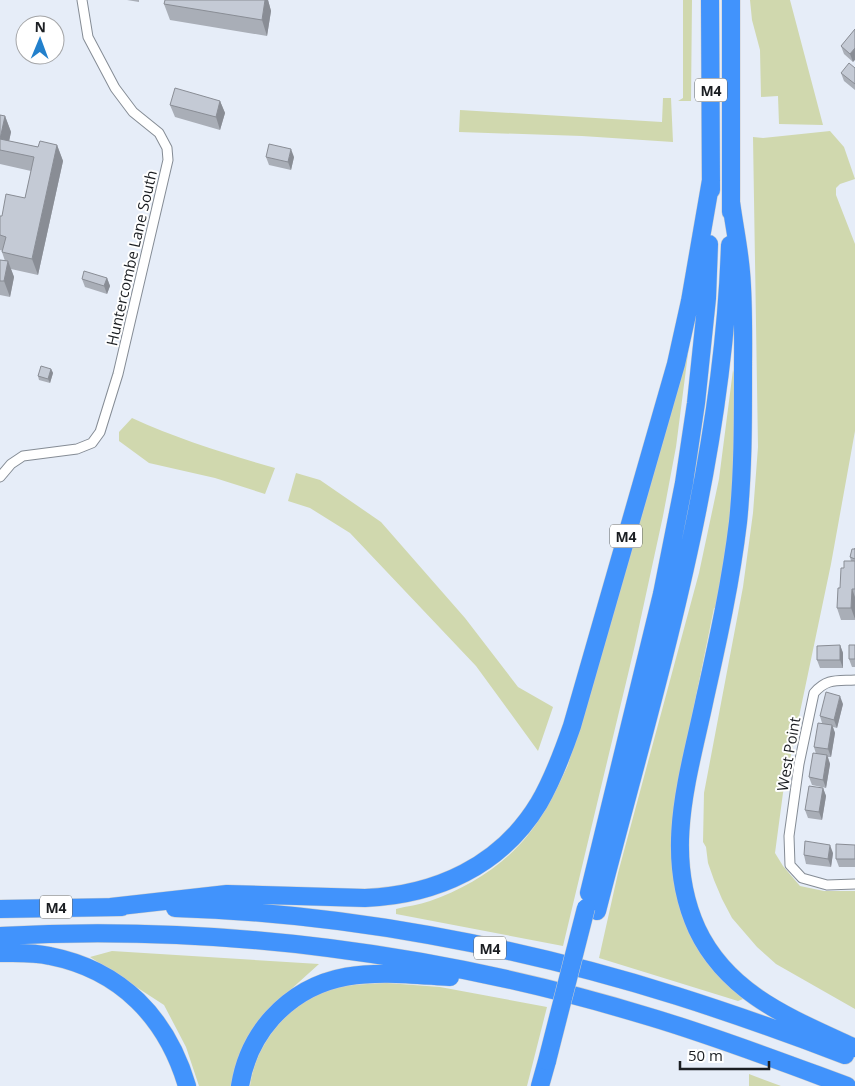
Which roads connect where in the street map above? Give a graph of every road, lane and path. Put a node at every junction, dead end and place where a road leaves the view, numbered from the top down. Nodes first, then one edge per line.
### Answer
1 (82, 0) edge
2 (710, 0) edge
3 (732, 0) edge
4 (711, 180) junction
5 (731, 202) junction
6 (0, 477) edge
7 (855, 680) edge
8 (855, 884) edge
9 (111, 906) junction
10 (0, 909) edge
11 (591, 909) junction
12 (0, 936) edge
13 (0, 953) edge
14 (513, 980) junction
15 (855, 1048) edge
16 (855, 1058) edge
17 (552, 1062) junction
18 (187, 1086) edge
19 (240, 1086) edge
20 (540, 1086) edge
21 (552, 1086) edge
22 (848, 1086) edge

1 - 6 street, Huntercombe Lane South
2 - 4 highway, M4
3 - 5 highway, M4
4 - 9 highway, M4
4 - 11 highway, M4
5 - 11 highway, M4
5 - 15 highway, M4
7 - 8 street, West Point
9 - 10 highway, M4
9 - 16 highway, M4
11 - 17 highway, M4
12 - 14 highway, M4
13 - 18 highway
14 - 19 highway, M4
14 - 22 highway, M4
17 - 20 highway, M4
17 - 21 highway, M4

